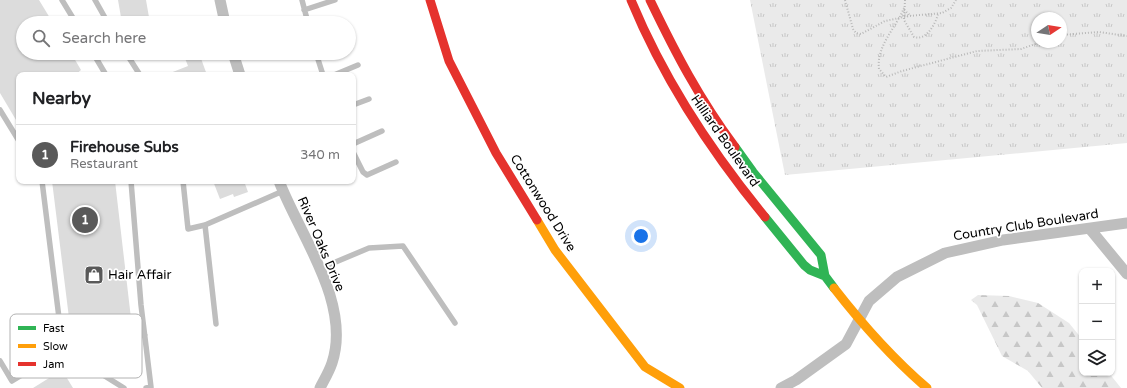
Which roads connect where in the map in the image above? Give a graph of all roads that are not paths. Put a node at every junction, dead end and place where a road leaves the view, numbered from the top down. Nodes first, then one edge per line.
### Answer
1 (62, 0) edge
2 (95, 0) edge
3 (220, 0) edge
4 (302, 0) edge
5 (335, 0) edge
6 (430, 0) edge
7 (631, 0) edge
8 (650, 0) edge
9 (304, 10) junction
10 (72, 16) edge
11 (104, 16) edge
12 (223, 16) edge
13 (306, 16) edge
14 (97, 60) edge
15 (130, 60) edge
16 (235, 60) edge
17 (318, 60) edge
18 (358, 65) dead end
19 (104, 72) edge
20 (138, 72) edge
21 (239, 72) edge
22 (322, 72) edge
23 (341, 72) edge
24 (369, 99) dead end
25 (356, 104) edge
26 (0, 110) edge
27 (382, 131) dead end
28 (16, 136) edge
29 (356, 143) edge
30 (356, 158) edge
31 (396, 162) dead end
32 (42, 184) edge
33 (131, 184) edge
34 (183, 184) edge
35 (281, 186) edge
36 (1127, 223) edge
37 (205, 225) junction
38 (1090, 229) junction
39 (319, 269) junction
40 (1127, 274) edge
41 (825, 276) junction
42 (59, 314) edge
43 (859, 320) junction
44 (455, 323) dead end
45 (216, 324) dead end
46 (142, 335) edge
47 (145, 335) junction
48 (0, 361) edge
49 (903, 367) junction
50 (10, 378) edge
51 (108, 378) edge
52 (907, 381) dead end
53 (124, 388) edge
54 (146, 388) edge
55 (320, 388) edge
56 (680, 388) edge
57 (781, 388) edge
58 (928, 388) edge

1 - 10 lane
2 - 11 lane
3 - 12 street
4 - 9 lane
5 - 9 lane
6 - 56 main road, Cottonwood Drive
7 - 41 main road, Hilliard Boulevard
8 - 41 main road, Hilliard Boulevard
9 - 13 lane
14 - 19 lane
15 - 20 lane
16 - 21 street
17 - 22 lane
18 - 23 lane
24 - 25 lane
26 - 28 lane
27 - 29 lane
30 - 31 lane
32 - 42 lane
33 - 47 lane
34 - 37 lane
35 - 37 lane
35 - 39 street, River Oaks Drive
36 - 38 street, Country Club Boulevard
37 - 45 lane
38 - 40 street
38 - 43 street, Country Club Boulevard
39 - 44 lane
39 - 55 street, River Oaks Drive
41 - 43 main road, Hilliard Boulevard
43 - 49 main road, Hilliard Boulevard
43 - 57 street
46 - 47 lane
47 - 54 lane
48 - 50 lane
49 - 52 main road, Hilliard Boulevard
49 - 58 main road, Hilliard Boulevard
51 - 53 lane

